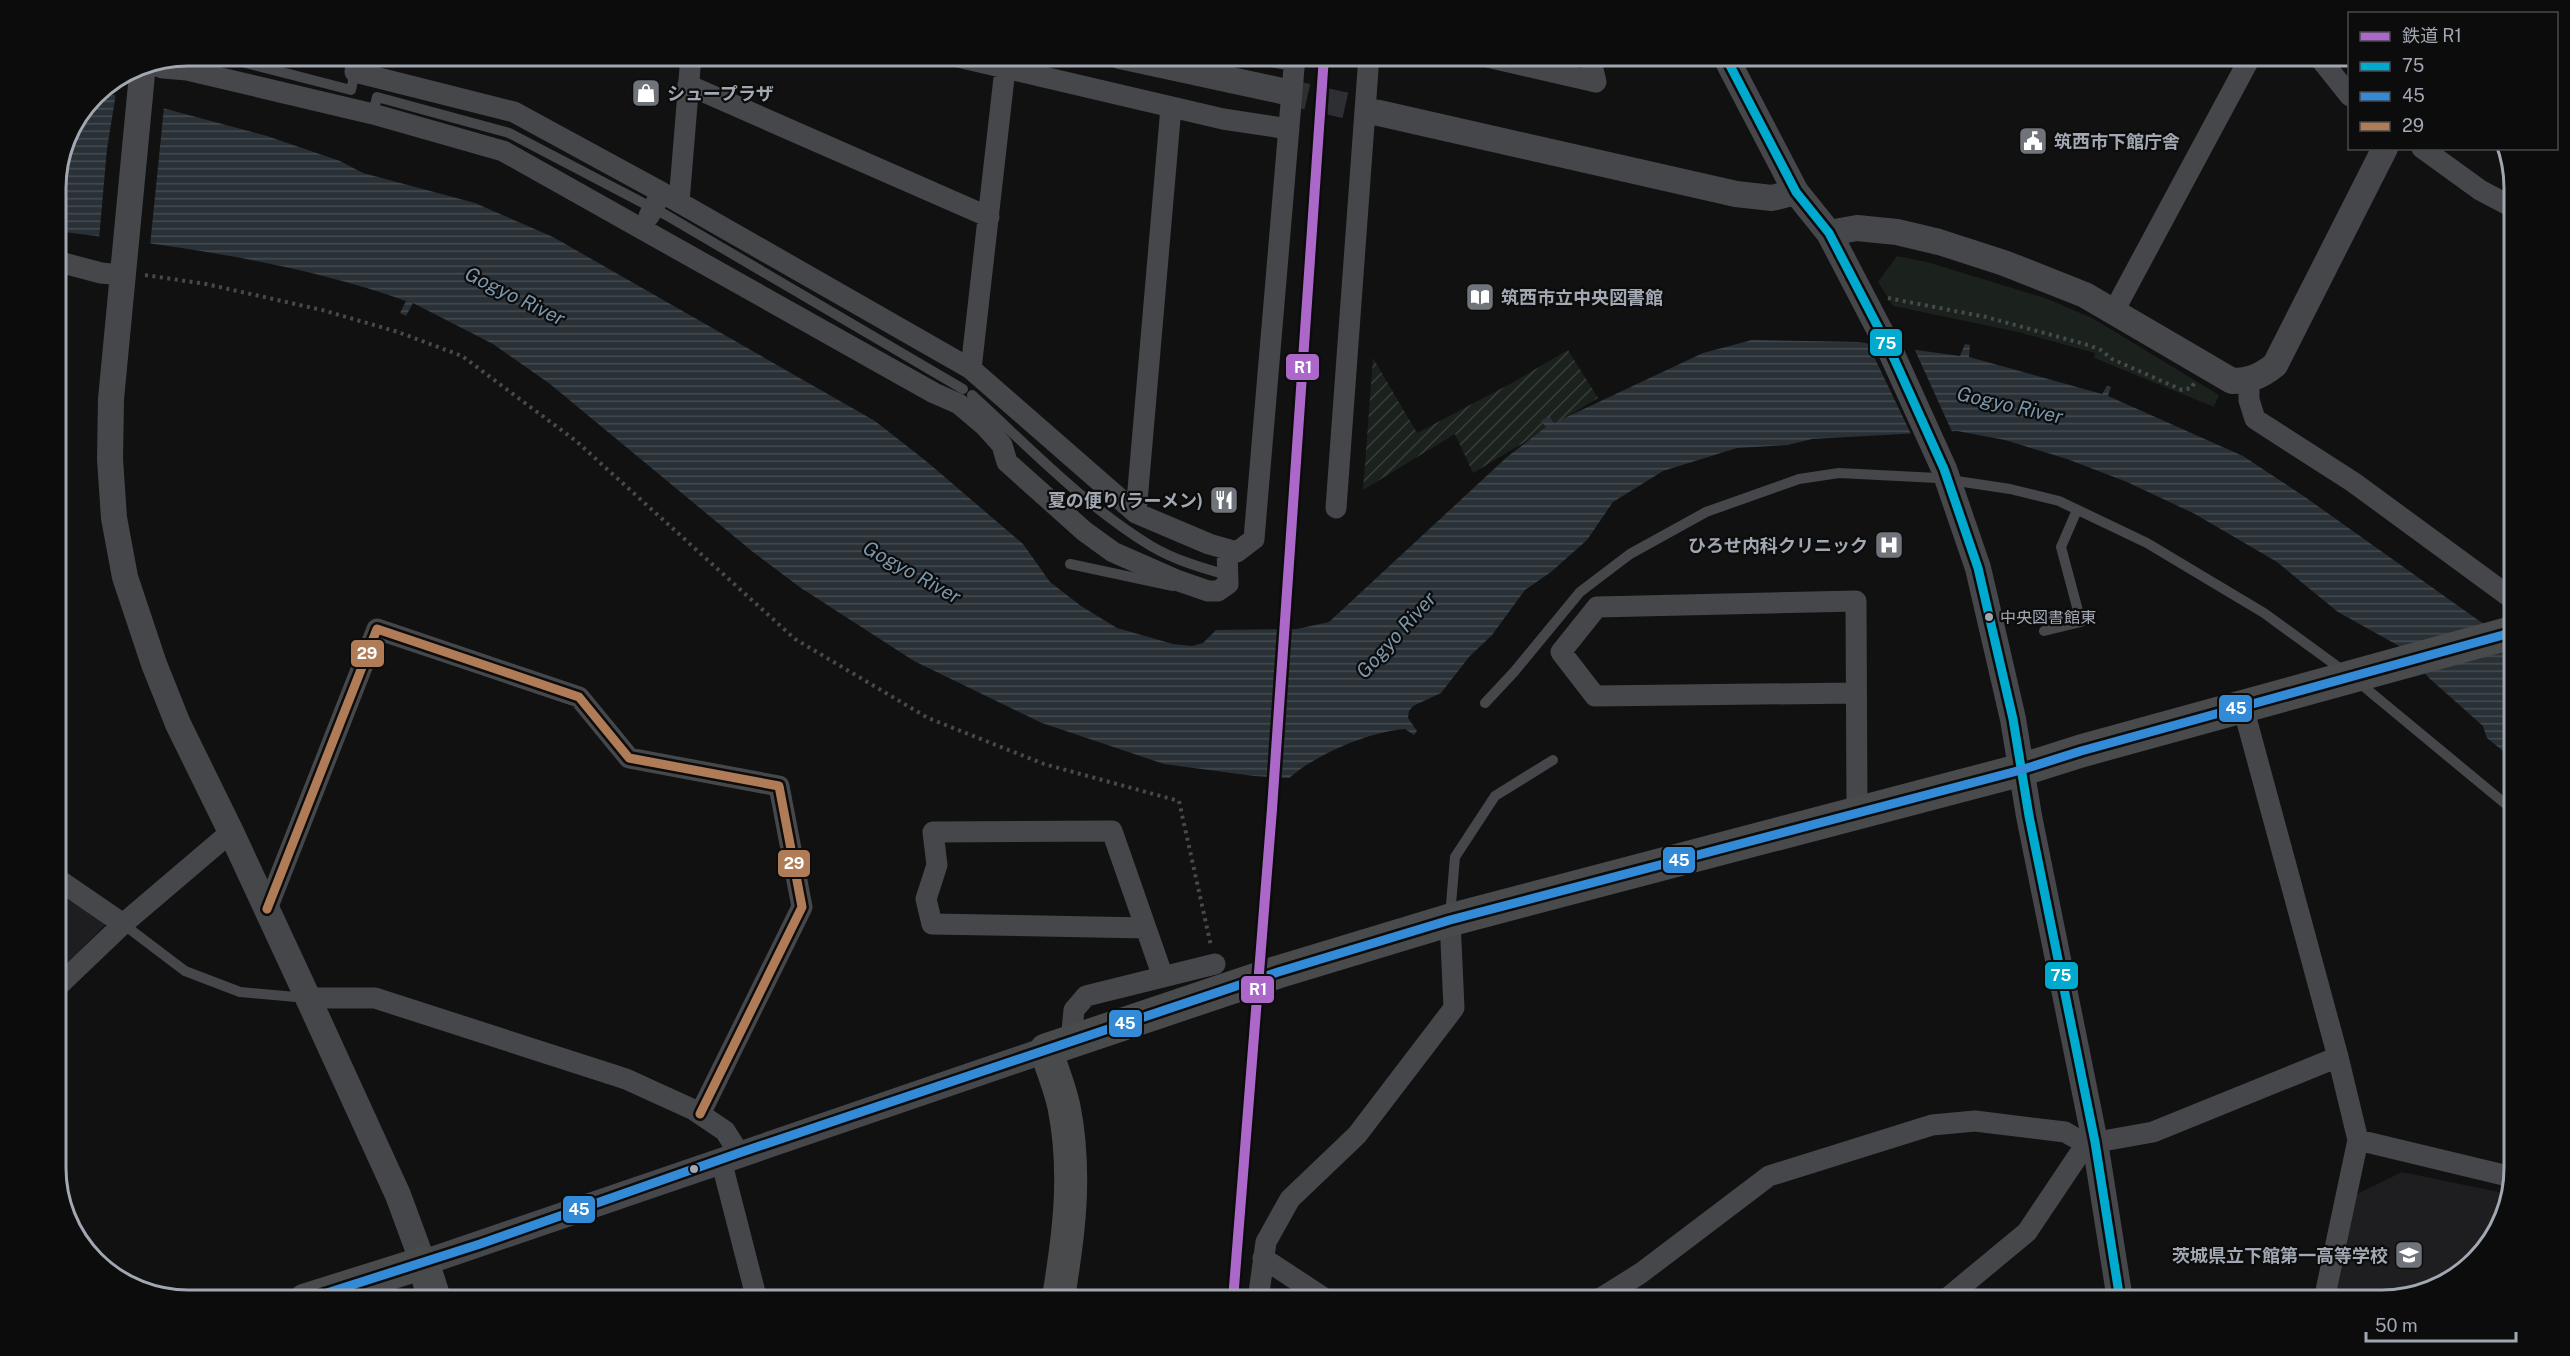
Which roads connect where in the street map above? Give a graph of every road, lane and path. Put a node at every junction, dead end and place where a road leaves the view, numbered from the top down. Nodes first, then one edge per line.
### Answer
1 (258, 66) edge
2 (356, 66) edge
3 (363, 66) edge
4 (690, 66) edge
5 (993, 66) edge
6 (1166, 66) edge
7 (1294, 66) edge
8 (1368, 66) edge
9 (1527, 66) edge
10 (1592, 66) edge
11 (1730, 66) edge
12 (2246, 66) edge
13 (2326, 66) edge
14 (1005, 69) junction
15 (154, 71) edge
16 (144, 74) edge
17 (688, 85) junction
18 (1282, 91) tunnel mouth
19 (2348, 95) edge
20 (1171, 108) junction
21 (1379, 113) tunnel mouth
22 (373, 114) junction
23 (1289, 129) junction
24 (2384, 150) edge
25 (2425, 150) edge
26 (1796, 192) junction
27 (2504, 203) edge
28 (658, 208) junction
29 (989, 217) junction
30 (1829, 233) junction
31 (66, 264) edge
32 (123, 269) junction
33 (1872, 298) junction
34 (2114, 311) junction
35 (2198, 377) dead end
36 (2249, 380) junction
37 (970, 388) junction
38 (1946, 475) junction
39 (1336, 508) dead end
40 (2077, 510) junction
41 (1136, 513) junction
42 (1227, 549) junction
43 (1070, 564) dead end
44 (1220, 573) dead end
45 (1200, 588) junction
46 (2504, 593) edge
47 (2044, 631) dead end
48 (2504, 635) edge
49 (2356, 675) junction
50 (1856, 693) junction
51 (1485, 703) dead end
52 (2243, 707) junction
53 (1553, 760) dead end
54 (2021, 770) junction
55 (2504, 802) edge
56 (1857, 812) junction
57 (231, 832) junction
58 (66, 885) edge
59 (267, 909) junction
60 (1450, 920) junction
61 (123, 924) junction
62 (1146, 928) junction
63 (1215, 964) joint
64 (1163, 977) junction
65 (66, 978) edge
66 (308, 998) junction
67 (1058, 1045) junction
68 (2338, 1057) junction
69 (700, 1114) junction
70 (2358, 1140) junction
71 (2091, 1143) junction
72 (730, 1156) junction
73 (2504, 1175) edge
74 (1263, 1258) junction
75 (423, 1263) junction
76 (337, 1290) edge
77 (432, 1290) edge
78 (755, 1290) edge
79 (1059, 1290) edge
80 (1259, 1290) edge
81 (1312, 1290) edge
82 (1614, 1290) edge
83 (1958, 1290) edge
84 (2118, 1290) edge
85 (2326, 1290) edge

1 - 2 lane
3 - 28 street
4 - 17 street
5 - 14 street
6 - 18 street
7 - 23 street
8 - 39 street
9 - 10 street
11 - 26 street
12 - 34 street
13 - 19 street
14 - 20 street
14 - 29 street
15 - 22 street
16 - 32 street
17 - 28 street
17 - 29 street
20 - 23 street
20 - 41 street
21 - 26 street
22 - 28 street
22 - 37 lane
23 - 42 street
24 - 36 street
25 - 27 street
26 - 30 street
28 - 37 street
28 - 37 street
29 - 37 street
30 - 33 street
30 - 34 street
31 - 32 street
32 - 57 street
32 - 63 path
33 - 35 path
33 - 38 street
34 - 36 street
36 - 46 street
37 - 41 street
37 - 44 lane
37 - 45 street
38 - 40 lane
38 - 51 lane
38 - 54 street
40 - 47 lane
40 - 49 lane
41 - 42 street
42 - 45 street
43 - 45 lane
48 - 49 main road
49 - 52 main road
49 - 55 lane
50 - 50 street
50 - 56 street
52 - 54 main road
52 - 68 street
53 - 60 lane
54 - 56 main road
54 - 71 street
56 - 60 main road
57 - 59 street
57 - 61 street
58 - 61 street
59 - 66 street
59 - 69 street
60 - 67 main road
60 - 74 street
61 - 65 street
61 - 66 lane
62 - 62 street
62 - 64 street
63 - 64 street
64 - 67 street
66 - 69 street
66 - 75 street
67 - 72 street
67 - 79 main road
68 - 70 street
68 - 71 street
69 - 72 street
70 - 73 street
70 - 85 street
71 - 82 street
71 - 83 street
71 - 84 street
72 - 75 street
72 - 78 street
74 - 80 street
74 - 81 street
75 - 76 main road
75 - 77 main road

